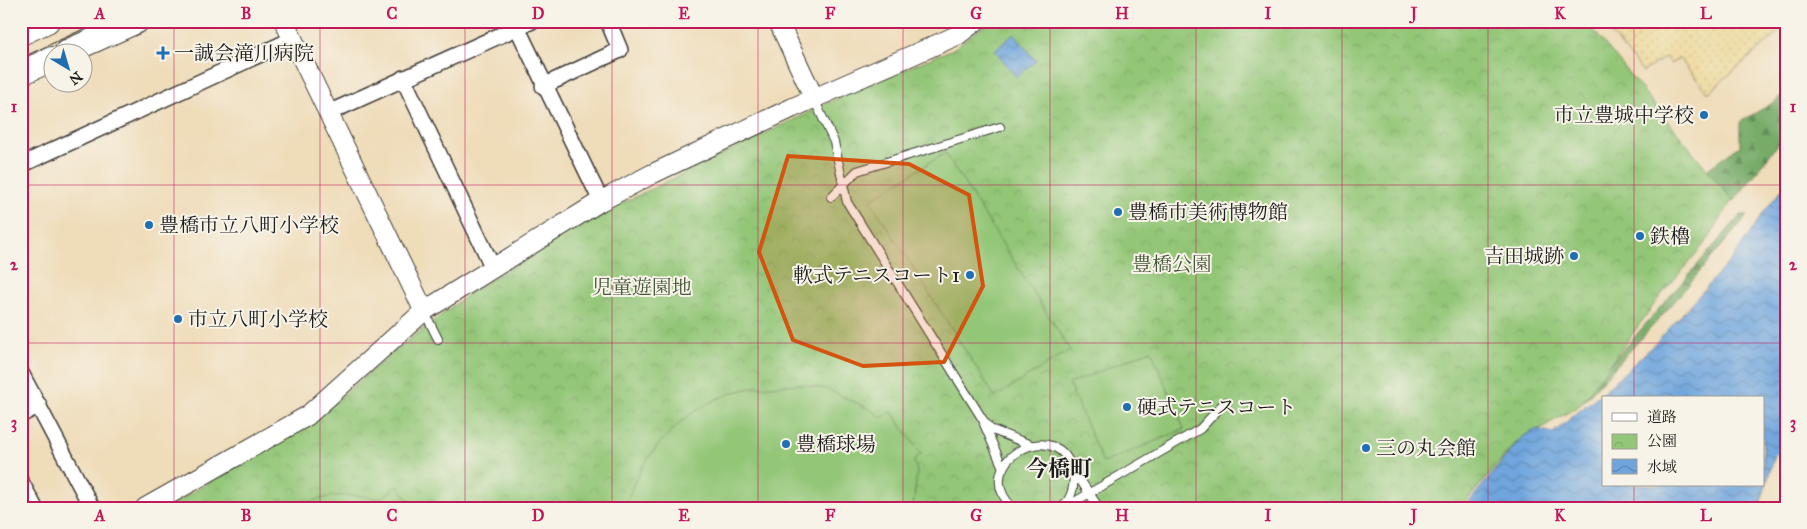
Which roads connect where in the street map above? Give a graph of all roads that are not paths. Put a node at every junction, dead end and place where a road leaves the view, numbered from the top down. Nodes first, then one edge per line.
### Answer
1 (47, 21) edge
2 (137, 21) edge
3 (284, 21) edge
4 (532, 21) edge
5 (608, 21) edge
6 (778, 21) edge
7 (976, 21) edge
8 (515, 25) edge
9 (21, 33) edge
10 (292, 38) junction
11 (90, 42) edge
12 (42, 64) edge
13 (21, 73) edge
14 (403, 78) junction
15 (544, 86) junction
16 (814, 98) junction
17 (328, 113) junction
18 (1000, 127) dead end
19 (21, 165) edge
20 (844, 183) junction
21 (831, 197) dead end
22 (601, 201) junction
23 (493, 268) junction
24 (424, 311) junction
25 (438, 339) dead end
26 (21, 373) edge
27 (1225, 402) dead end
28 (39, 405) junction
29 (21, 414) edge
30 (983, 420) junction
31 (1030, 444) junction
32 (1002, 468) junction
33 (1072, 468) junction
34 (21, 482) edge
35 (1088, 494) junction
36 (151, 506) edge
37 (35, 508) edge
38 (92, 508) edge
39 (1013, 508) edge
40 (1063, 508) edge
41 (1100, 508) edge

1 - 9 highway
2 - 11 highway
3 - 10 street
4 - 8 street
5 - 15 street
6 - 16 street
7 - 16 street
8 - 14 street
8 - 15 street
10 - 17 street
10 - 19 street
12 - 13 highway
14 - 17 street
14 - 23 street
15 - 22 street
16 - 20 lane
16 - 22 street
17 - 24 street
18 - 20 lane
20 - 21 lane
20 - 30 lane
22 - 23 street
23 - 24 street
24 - 25 lane
24 - 36 street
26 - 28 street
27 - 35 lane
28 - 29 street
28 - 38 street
30 - 31 lane
30 - 32 lane
31 - 32 lane
31 - 33 lane
32 - 39 lane
33 - 35 lane
33 - 40 lane
34 - 37 street
35 - 40 lane
35 - 41 lane

